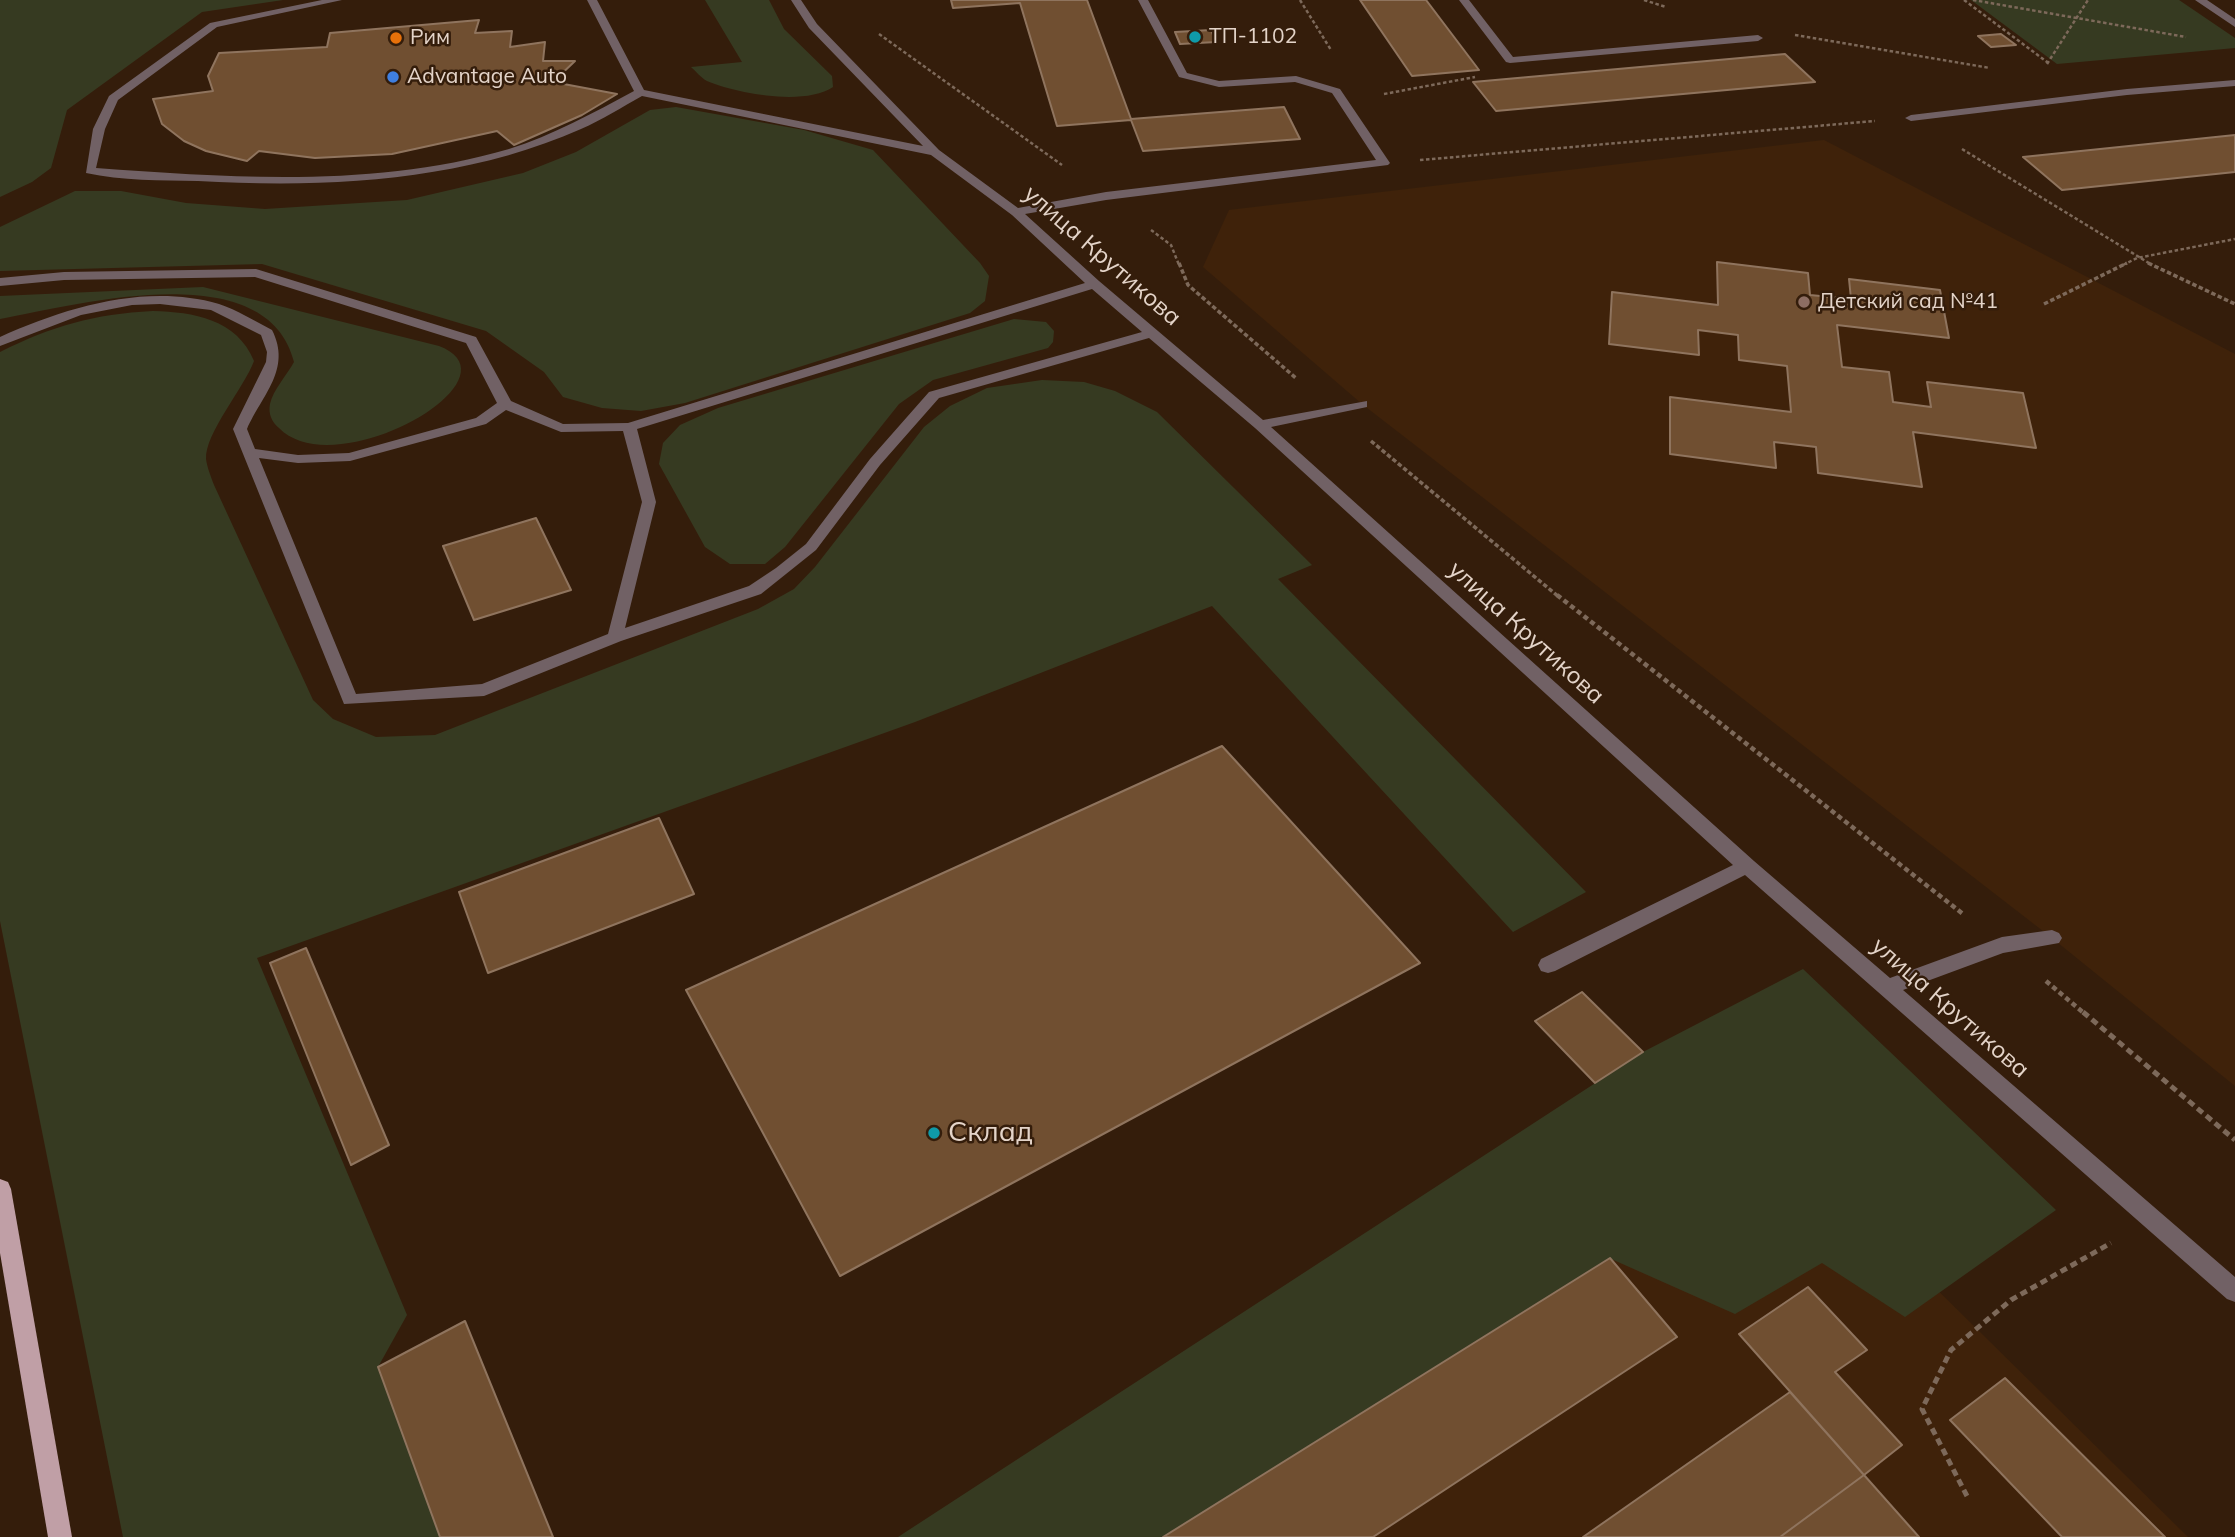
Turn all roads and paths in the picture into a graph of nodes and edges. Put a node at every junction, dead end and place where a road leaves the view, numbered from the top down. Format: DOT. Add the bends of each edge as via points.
graph roads {
  1 [pos="337,0"];
  2 [pos="592,0"];
  3 [pos="796,0"];
  4 [pos="1143,0"];
  5 [pos="1464,0"];
  6 [pos="1644,0"];
  7 [pos="1964,0"];
  8 [pos="1973,0"];
  9 [pos="2088,0"];
  10 [pos="2200,0"];
  11 [pos="1669,8"];
  12 [pos="2076,20"];
  13 [pos="2235,24"];
  14 [pos="874,31"];
  15 [pos="1758,38"];
  16 [pos="2195,39"];
  17 [pos="1510,60"];
  18 [pos="2048,63"];
  19 [pos="2000,70"];
  20 [pos="2235,82"];
  21 [pos="640,92"];
  22 [pos="1374,95"];
  23 [pos="2008,106"];
  24 [pos="1911,118"];
  25 [pos="935,152"];
  26 [pos="1384,163"];
  27 [pos="1107,196"];
  28 [pos="1016,212"];
  29 [pos="2235,239"];
  30 [pos="2137,258"];
  31 [pos="0,282"];
  32 [pos="1094,284"];
  33 [pos="2044,304"];
  34 [pos="2235,304"];
  35 [pos="1152,334"];
  36 [pos="0,342"];
  37 [pos="505,404"];
  38 [pos="1362,404"];
  39 [pos="1334,410"];
  40 [pos="1260,425"];
  41 [pos="629,427"];
  42 [pos="249,452"];
  43 [pos="615,637"];
  44 [pos="1747,866"];
  45 [pos="2052,938"];
  46 [pos="2002,944"];
  47 [pos="1548,965"];
  48 [pos="1889,988"];
  49 [pos="2235,1140"];
  50 [pos="0,1189"];
  51 [pos="2155,1218"];
  52 [pos="2235,1290"];
  53 [pos="1967,1496"];
  54 [pos="60,1537"];
  1 -- 21 [label="street" via="214,25 113,98 99,129 89,171 219,181 398,173 497,158 571,132"];
  2 -- 21 [label="street"];
  3 -- 25 [label="street, улица Крутикова" via="813,26"];
  4 -- 26 [label="street" via="1184,75 1219,84 1296,79 1336,91"];
  5 -- 17 [label="street"];
  6 -- 11 [label="path"];
  7 -- 18 [label="path"];
  8 -- 12 [label="path"];
  9 -- 12 [label="path"];
  10 -- 13 [label="street"];
  12 -- 16 [label="path"];
  12 -- 18 [label="path"];
  14 -- 27 [label="path"];
  15 -- 17 [label="street"];
  15 -- 19 [label="path" via="1786,33"];
  17 -- 22 [label="path" via="1493,74"];
  18 -- 23 [label="path"];
  20 -- 23 [label="street"];
  21 -- 25 [label="street"];
  23 -- 24 [label="street"];
  24 -- 26 [label="path"];
  24 -- 30 [label="path"];
  25 -- 28 [label="street, улица Крутикова"];
  26 -- 27 [label="street"];
  27 -- 28 [label="street"];
  27 -- 39 [label="path" via="1171,245 1188,285"];
  28 -- 32 [label="street, улица Крутикова"];
  29 -- 30 [label="path"];
  30 -- 33 [label="path"];
  30 -- 34 [label="path"];
  31 -- 37 [label="street" via="64,276 256,273 471,340"];
  32 -- 35 [label="street, улица Крутикова"];
  32 -- 41 [label="street"];
  35 -- 40 [label="street, улица Крутикова"];
  35 -- 43 [label="street" via="934,395 875,462 811,547 782,572 755,590"];
  36 -- 42 [label="street" via="89,309 155,300 212,307 241,318 267,334 274,354 269,377 247,409 240,429"];
  37 -- 41 [label="street" via="561,428"];
  37 -- 42 [label="street" via="481,421 350,457 298,459"];
  38 -- 39 [label="street"];
  39 -- 40 [label="street"];
  39 -- 46 [label="path" via="1528,573"];
  40 -- 44 [label="street, улица Крутикова"];
  41 -- 43 [label="street" via="649,502"];
  42 -- 43 [label="street" via="350,700 484,690"];
  44 -- 47 [label="street"];
  44 -- 48 [label="street, улица Крутикова"];
  45 -- 46 [label="street"];
  46 -- 48 [label="street"];
  46 -- 49 [label="path"];
  48 -- 51 [label="street, улица Крутикова"];
  50 -- 54 [label="main road"];
  51 -- 52 [label="street, улица Крутикова"];
  51 -- 53 [label="path" via="2011,1300 1951,1350 1922,1409"];
}
